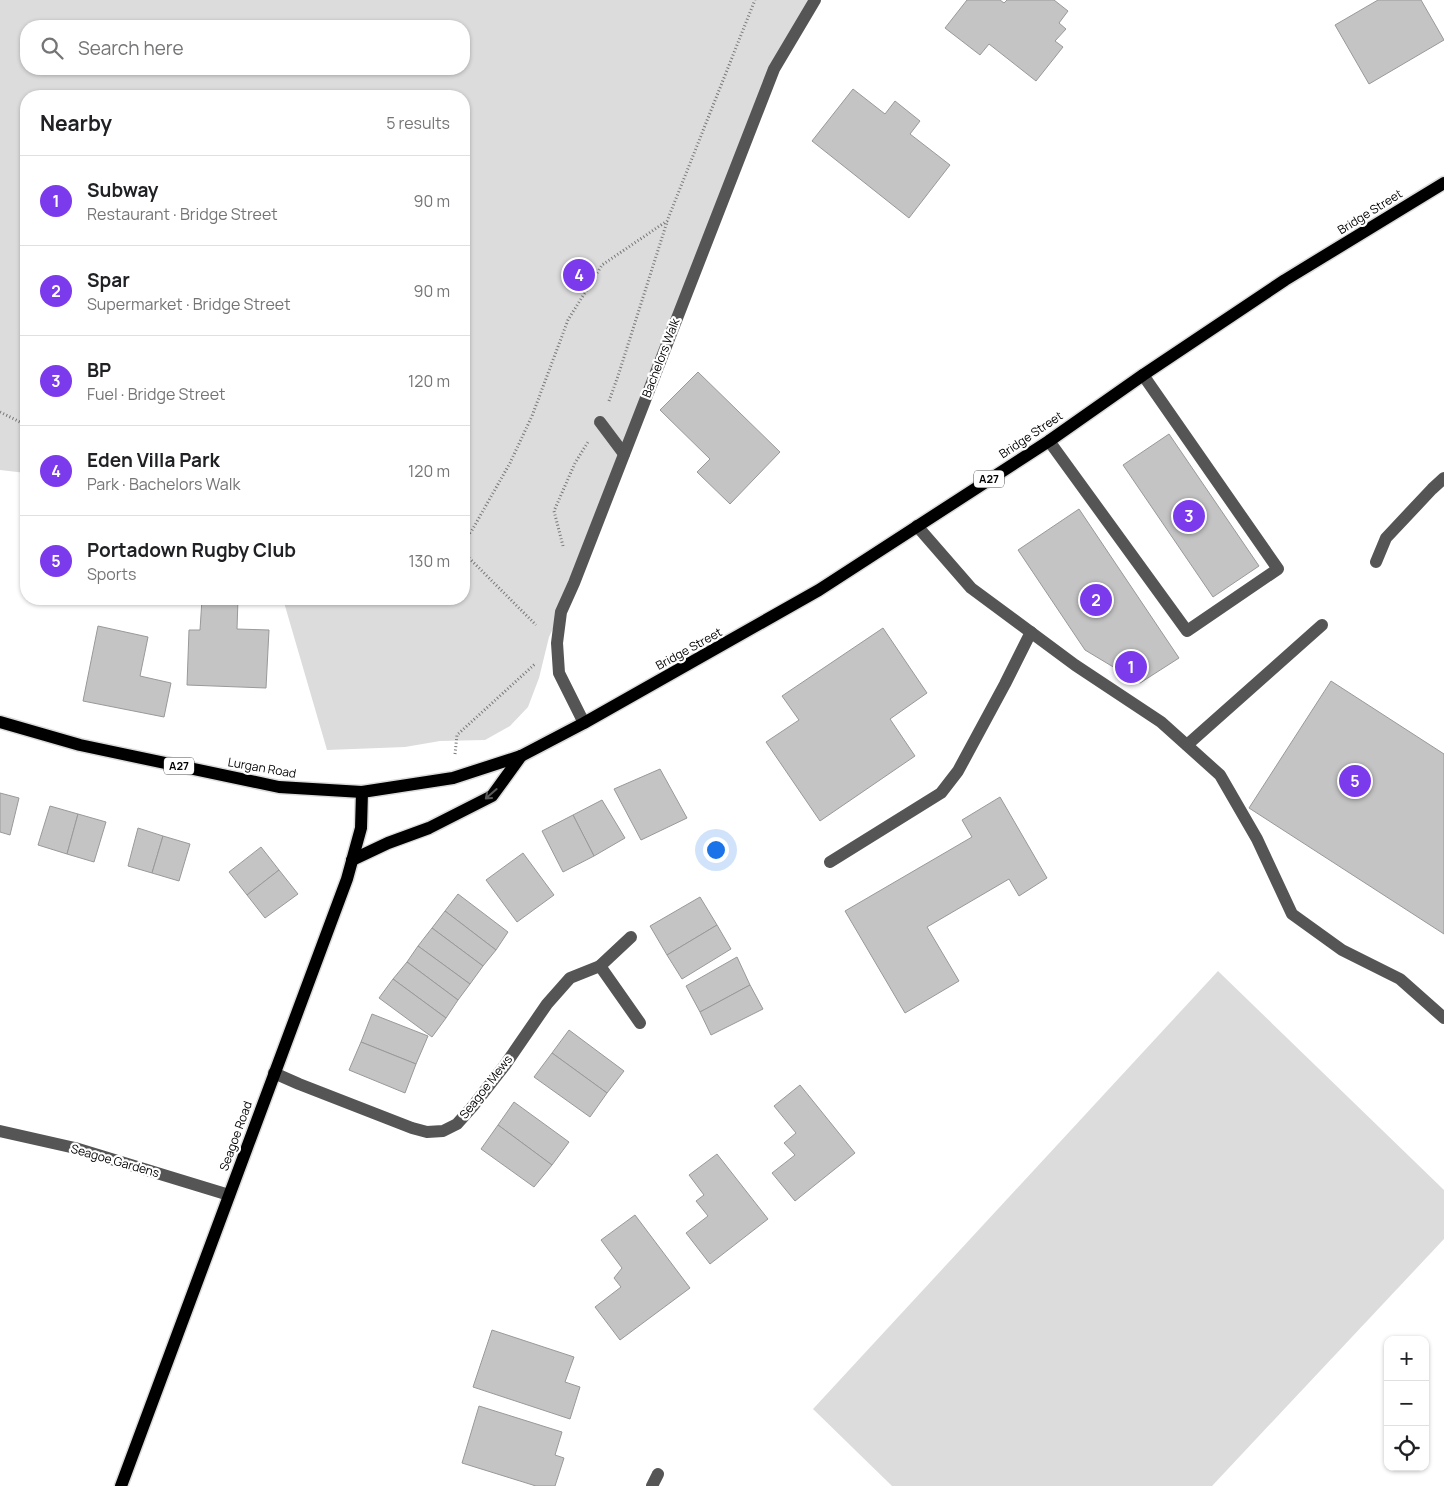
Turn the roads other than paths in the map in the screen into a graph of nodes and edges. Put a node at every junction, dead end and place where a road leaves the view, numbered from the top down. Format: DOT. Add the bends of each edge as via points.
graph roads {
  1 [pos="815,0"];
  2 [pos="1444,183"];
  3 [pos="1142,375"];
  4 [pos="600,422"];
  5 [pos="1048,441"];
  6 [pos="624,454"];
  7 [pos="1444,478"];
  8 [pos="917,526"];
  9 [pos="1376,562"];
  10 [pos="1322,625"];
  11 [pos="1031,632"];
  12 [pos="0,722"];
  13 [pos="584,723"];
  14 [pos="1187,745"];
  15 [pos="521,756"];
  16 [pos="362,792"];
  17 [pos="352,860"];
  18 [pos="830,862"];
  19 [pos="631,937"];
  20 [pos="600,966"];
  21 [pos="1444,1018"];
  22 [pos="640,1023"];
  23 [pos="274,1073"];
  24 [pos="0,1131"];
  25 [pos="229,1195"];
  26 [pos="658,1474"];
  27 [pos="121,1486"];
  28 [pos="652,1486"];
  1 -- 6 [label="street, Bachelors Walk" via="774,69"];
  2 -- 3 [label="main road, Bridge Street / A27" via="1285,280"];
  3 -- 5 [label="main road, Bridge Street / A27"];
  3 -- 5 [label="street" via="1278,569 1187,631"];
  4 -- 6 [label="street"];
  5 -- 8 [label="main road, Bridge Street / A27"];
  6 -- 13 [label="street, Bachelors Walk" via="561,612 558,673"];
  7 -- 9 [label="street" via="1386,538"];
  8 -- 11 [label="street" via="971,588"];
  8 -- 13 [label="main road, Bridge Street / A27" via="819,590"];
  10 -- 14 [label="street"];
  11 -- 14 [label="street" via="1074,665 1161,722"];
  11 -- 18 [label="street" via="958,771 941,794"];
  12 -- 16 [label="main road, Lurgan Road / A27" via="80,745 279,787"];
  13 -- 15 [label="main road, Bridge Street / A27"];
  14 -- 21 [label="street" via="1220,776 1257,840 1292,914 1342,950 1400,979"];
  15 -- 16 [label="main road, Lurgan Road / A27" via="453,778"];
  15 -- 17 [label="main road, one-way" via="492,796 429,828"];
  16 -- 17 [label="main road, Seagoe Road" via="362,828"];
  17 -- 23 [label="main road, Seagoe Road"];
  19 -- 20 [label="street, Seagoe Mews"];
  20 -- 22 [label="street"];
  20 -- 23 [label="street, Seagoe Mews" via="570,978 547,1004 473,1106 457,1124 443,1131 427,1132 412,1128"];
  23 -- 25 [label="main road, Seagoe Road"];
  24 -- 25 [label="street, Seagoe Gardens" via="75,1148"];
  25 -- 27 [label="main road, Seagoe Road"];
  26 -- 28 [label="street"];
}
